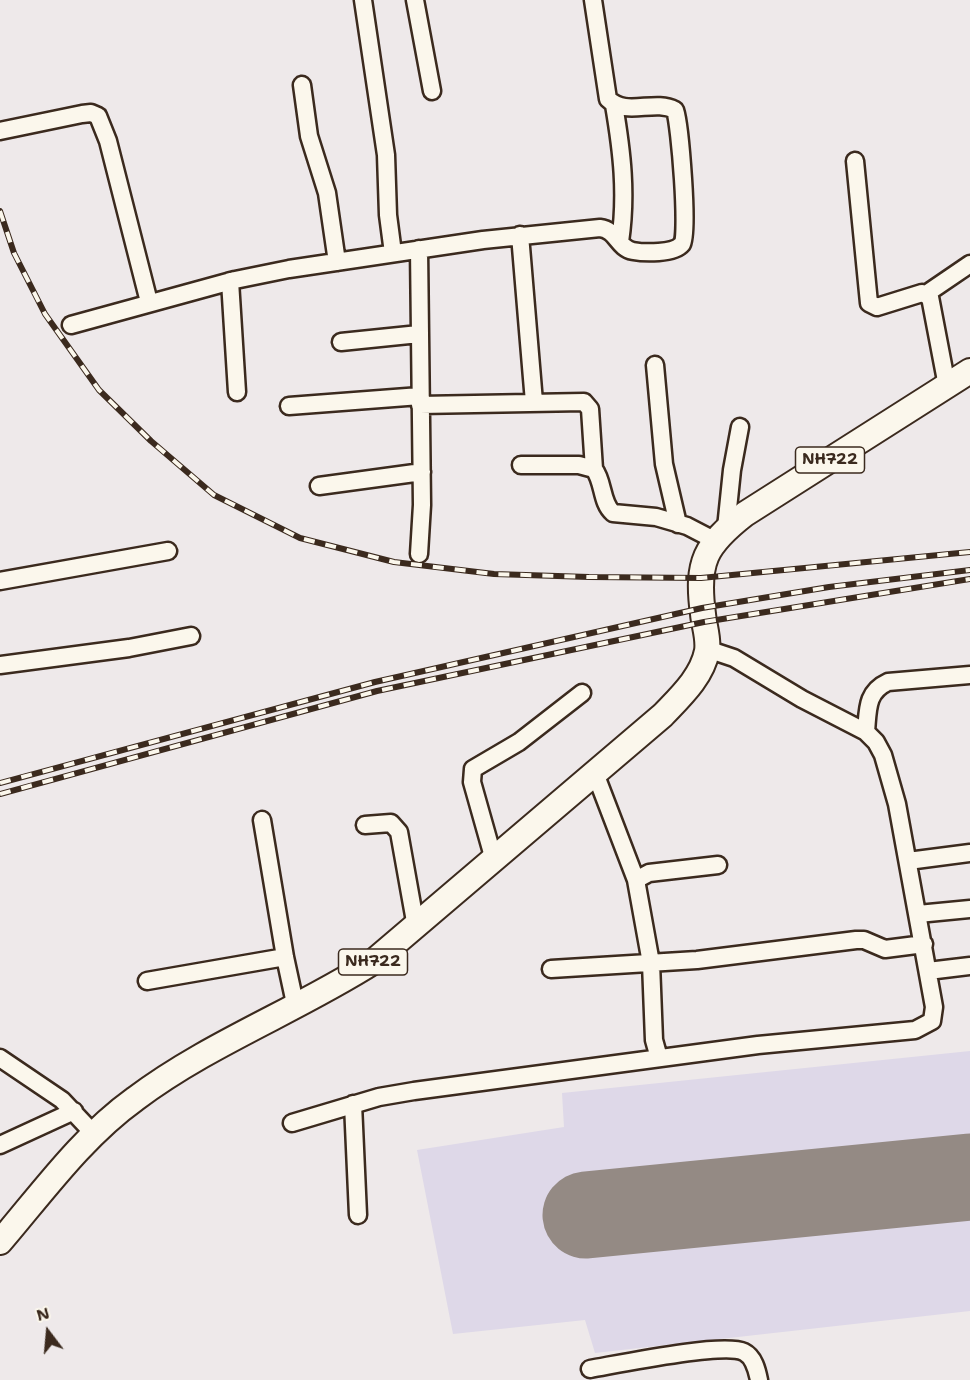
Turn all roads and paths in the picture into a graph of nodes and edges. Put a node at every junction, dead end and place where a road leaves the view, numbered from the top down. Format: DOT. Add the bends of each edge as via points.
graph roads {
  1 [pos="363,0"];
  2 [pos="415,0"];
  3 [pos="593,0"];
  4 [pos="302,85"];
  5 [pos="432,91"];
  6 [pos="614,105"];
  7 [pos="0,131"];
  8 [pos="855,161"];
  9 [pos="520,235"];
  10 [pos="620,242"];
  11 [pos="419,249"];
  12 [pos="393,253"];
  13 [pos="337,262"];
  14 [pos="970,264"];
  15 [pos="230,281"];
  16 [pos="927,294"];
  17 [pos="149,302"];
  18 [pos="71,325"];
  19 [pos="419,334"];
  20 [pos="341,342"];
  21 [pos="655,365"];
  22 [pos="970,371"];
  23 [pos="947,386"];
  24 [pos="237,392"];
  25 [pos="420,400"];
  26 [pos="534,402"];
  27 [pos="289,406"];
  28 [pos="740,427"];
  29 [pos="521,465"];
  30 [pos="594,469"];
  31 [pos="422,472"];
  32 [pos="319,486"];
  33 [pos="678,524"];
  34 [pos="720,534"];
  35 [pos="168,551"];
  36 [pos="419,554"];
  37 [pos="0,581"];
  38 [pos="191,636"];
  39 [pos="707,649"];
  40 [pos="0,665"];
  41 [pos="970,675"];
  42 [pos="582,693"];
  43 [pos="866,732"];
  44 [pos="595,773"];
  45 [pos="262,820"];
  46 [pos="365,825"];
  47 [pos="970,853"];
  48 [pos="494,860"];
  49 [pos="908,861"];
  50 [pos="718,865"];
  51 [pos="636,879"];
  52 [pos="970,909"];
  53 [pos="918,914"];
  54 [pos="416,927"];
  55 [pos="924,944"];
  56 [pos="285,957"];
  57 [pos="651,963"];
  58 [pos="970,966"];
  59 [pos="551,969"];
  60 [pos="928,971"];
  61 [pos="147,981"];
  62 [pos="296,1008"];
  63 [pos="0,1058"];
  64 [pos="659,1058"];
  65 [pos="352,1104"];
  66 [pos="74,1111"];
  67 [pos="292,1124"];
  68 [pos="94,1134"];
  69 [pos="0,1145"];
  70 [pos="358,1215"];
  71 [pos="0,1242"];
  72 [pos="590,1369"];
  73 [pos="759,1380"];
  1 -- 12 [label="street" via="386,155 387,215"];
  2 -- 5 [label="street"];
  3 -- 6 [label="street" via="606,90"];
  4 -- 13 [label="street" via="309,136 327,193"];
  6 -- 10 [label="street" via="624,174"];
  6 -- 10 [label="street" via="668,106 675,110 685,222 684,242 672,249 633,251"];
  7 -- 17 [label="street" via="82,114 98,116 114,161"];
  8 -- 16 [label="street" via="869,303 877,307 915,294"];
  9 -- 10 [label="street" via="600,228 615,234"];
  9 -- 11 [label="street"];
  9 -- 26 [label="street"];
  11 -- 12 [label="street"];
  11 -- 19 [label="street"];
  12 -- 13 [label="street"];
  13 -- 15 [label="street"];
  14 -- 16 [label="street"];
  15 -- 17 [label="street"];
  15 -- 24 [label="street"];
  16 -- 23 [label="street"];
  17 -- 18 [label="street"];
  19 -- 20 [label="street"];
  19 -- 25 [label="street"];
  21 -- 33 [label="street" via="664,464"];
  22 -- 23 [label="highway, NH722"];
  23 -- 34 [label="highway, NH722" via="745,514"];
  25 -- 26 [label="street"];
  25 -- 27 [label="street"];
  25 -- 31 [label="street"];
  26 -- 30 [label="street" via="588,404"];
  28 -- 34 [label="street"];
  29 -- 30 [label="street" via="579,465"];
  30 -- 33 [label="street" via="602,482 609,511"];
  31 -- 32 [label="street"];
  31 -- 36 [label="street"];
  33 -- 34 [label="street"];
  34 -- 39 [label="highway, NH722" via="707,551 701,578"];
  35 -- 37 [label="street"];
  38 -- 40 [label="street"];
  39 -- 43 [label="street" via="734,658"];
  39 -- 44 [label="highway, NH722" via="698,672 679,699"];
  41 -- 43 [label="street" via="888,682 877,687 870,694"];
  42 -- 48 [label="street" via="519,742 473,769 472,782"];
  43 -- 49 [label="street" via="884,755"];
  44 -- 48 [label="highway, NH722"];
  44 -- 51 [label="street"];
  45 -- 56 [label="street"];
  46 -- 54 [label="street" via="391,823 399,832"];
  47 -- 49 [label="street"];
  48 -- 54 [label="highway, NH722"];
  49 -- 53 [label="street"];
  50 -- 51 [label="street" via="649,873"];
  51 -- 57 [label="street"];
  52 -- 53 [label="street"];
  53 -- 55 [label="street"];
  54 -- 62 [label="highway, NH722" via="373,962"];
  55 -- 57 [label="street" via="885,949 856,940"];
  55 -- 60 [label="street"];
  56 -- 61 [label="street"];
  56 -- 62 [label="street"];
  57 -- 59 [label="street"];
  57 -- 64 [label="street" via="654,1040"];
  58 -- 60 [label="street"];
  60 -- 64 [label="street" via="935,1014 932,1021 915,1030"];
  62 -- 68 [label="highway, NH722" via="162,1079"];
  63 -- 66 [label="street"];
  64 -- 65 [label="street" via="446,1086"];
  65 -- 67 [label="street"];
  65 -- 70 [label="street"];
  66 -- 68 [label="street"];
  66 -- 69 [label="street"];
  68 -- 71 [label="highway, NH722"];
  72 -- 73 [label="street" via="736,1349 752,1359"];
}
